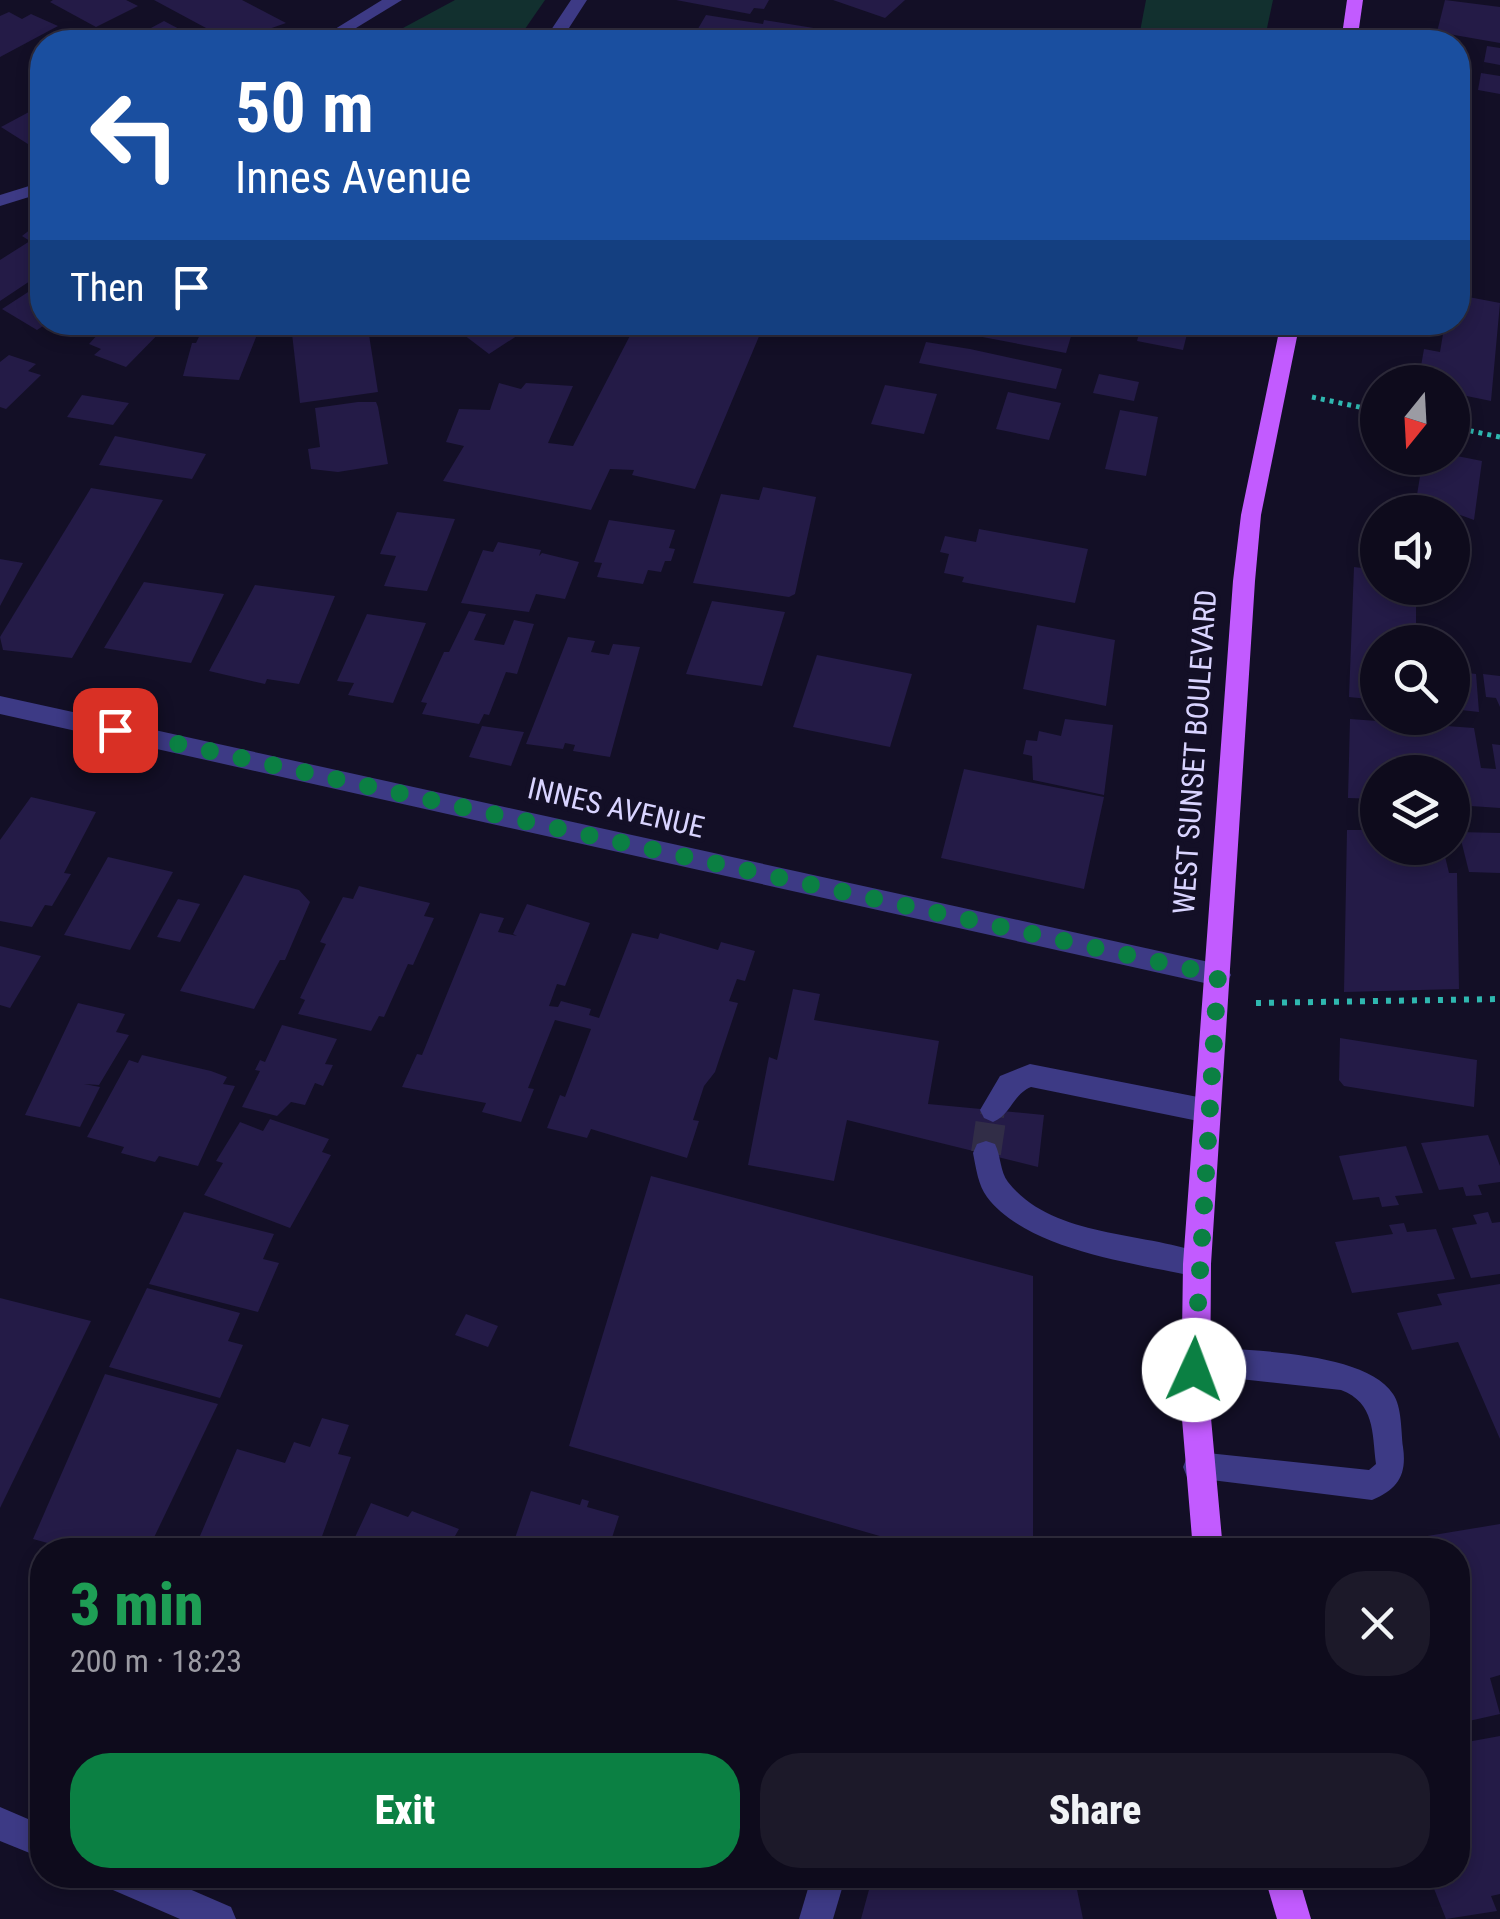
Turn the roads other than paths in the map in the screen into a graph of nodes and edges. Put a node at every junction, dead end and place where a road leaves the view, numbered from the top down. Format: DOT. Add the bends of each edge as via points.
graph roads {
  1 [pos="394,0"];
  2 [pos="579,0"];
  3 [pos="1355,0"];
  4 [pos="343,30"];
  5 [pos="558,30"];
  6 [pos="1351,30"];
  7 [pos="30,191"];
  8 [pos="0,201"];
  9 [pos="1287,335"];
  10 [pos="0,705"];
  11 [pos="1218,975"];
  12 [pos="993,1110"];
  13 [pos="1208,1111"];
  14 [pos="986,1153"];
  15 [pos="1197,1264"];
  16 [pos="1194,1360"];
  17 [pos="1198,1467"];
  18 [pos="1207,1538"];
  19 [pos="0,1824"];
  20 [pos="30,1837"];
  21 [pos="148,1888"];
  22 [pos="825,1888"];
  23 [pos="1286,1888"];
  24 [pos="219,1919"];
  25 [pos="816,1919"];
  26 [pos="1294,1919"];
  1 -- 4 [label="street"];
  2 -- 5 [label="street"];
  3 -- 6 [label="main road"];
  7 -- 8 [label="street"];
  9 -- 11 [label="main road, WEST SUNSET BOULEVARD" via="1244,581"];
  10 -- 11 [label="street, INNES AVENUE"];
  11 -- 13 [label="main road, WEST SUNSET BOULEVARD"];
  12 -- 13 [label="street" via="1009,1084 1030,1075"];
  13 -- 15 [label="main road, WEST SUNSET BOULEVARD"];
  14 -- 15 [label="street" via="995,1188 1026,1214"];
  15 -- 16 [label="main road, WEST SUNSET BOULEVARD"];
  16 -- 17 [label="main road, WEST SUNSET BOULEVARD"];
  16 -- 17 [label="street" via="1341,1376 1364,1385 1382,1402 1390,1466 1372,1485"];
  17 -- 18 [label="main road, WEST SUNSET BOULEVARD"];
  19 -- 20 [label="street"];
  21 -- 24 [label="street"];
  22 -- 25 [label="street"];
  23 -- 26 [label="main road"];
}
